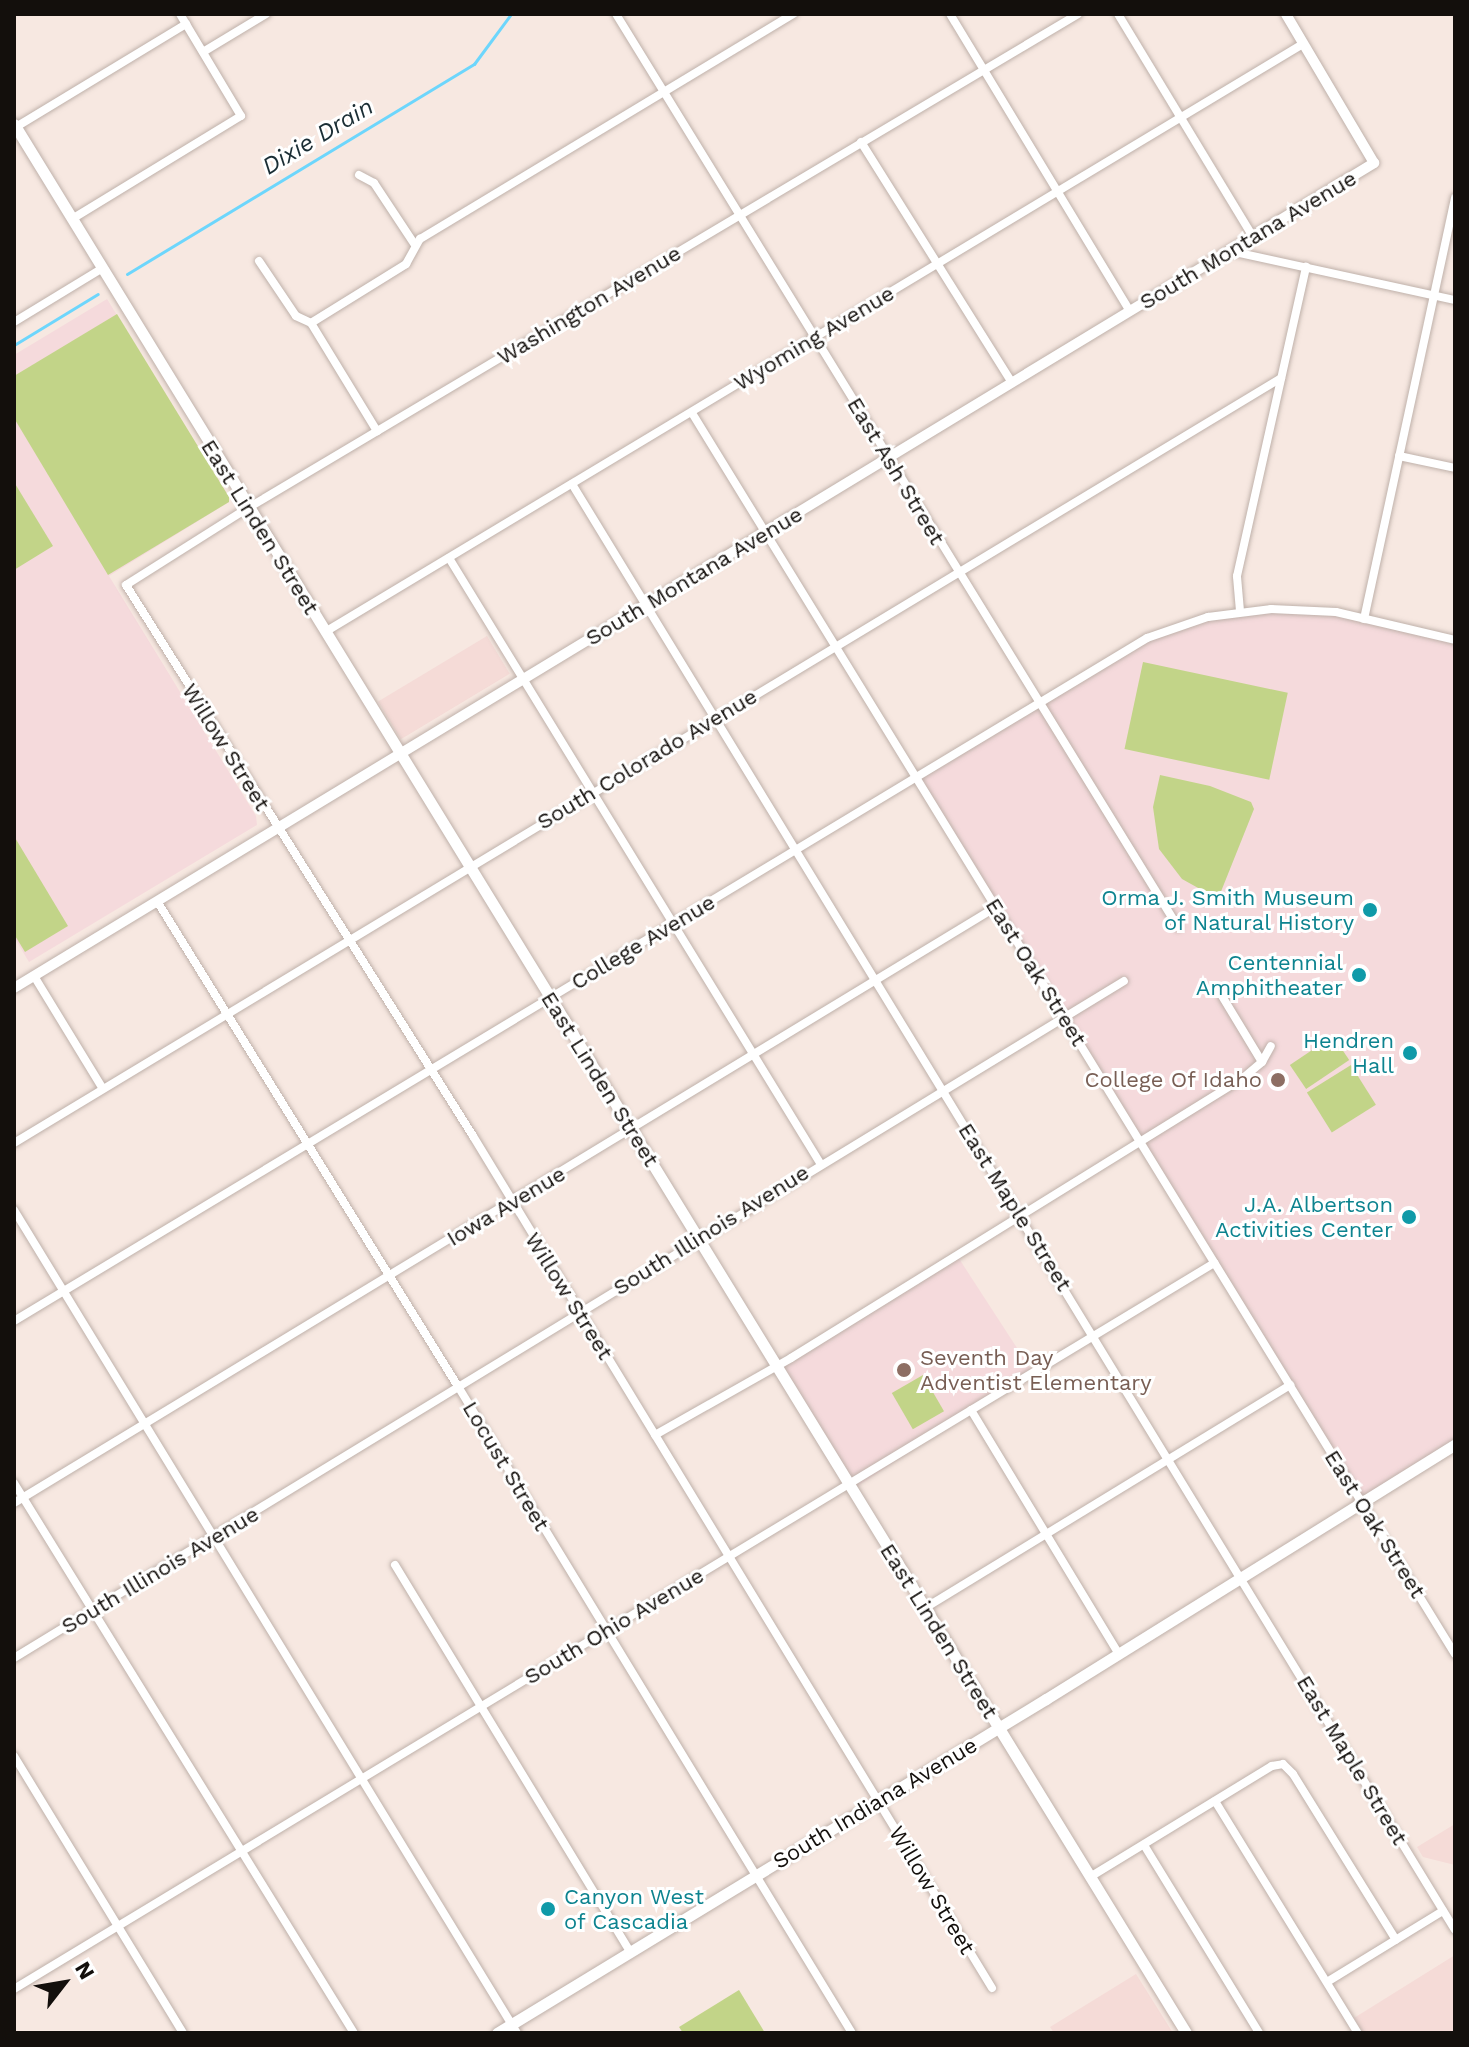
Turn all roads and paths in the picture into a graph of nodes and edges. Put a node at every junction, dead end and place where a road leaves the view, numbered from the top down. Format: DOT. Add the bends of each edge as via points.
graph roads {
  1 [pos="180,14"];
  2 [pos="266,14"];
  3 [pos="616,14"];
  4 [pos="793,14"];
  5 [pos="950,14"];
  6 [pos="1078,14"];
  7 [pos="1118,14"];
  8 [pos="1286,14"];
  9 [pos="186,24"];
  10 [pos="1303,44"];
  11 [pos="203,52"];
  12 [pos="984,70"];
  13 [pos="663,92"];
  14 [pos="1181,117"];
  15 [pos="15,126"];
  16 [pos="861,142"];
  17 [pos="359,175"];
  18 [pos="1057,191"];
  19 [pos="1455,198"];
  20 [pos="740,216"];
  21 [pos="72,219"];
  22 [pos="1253,237"];
  23 [pos="415,245"];
  24 [pos="1230,251"];
  25 [pos="259,261"];
  26 [pos="937,263"];
  27 [pos="1306,267"];
  28 [pos="101,269"];
  29 [pos="1434,295"];
  30 [pos="1455,300"];
  31 [pos="1130,311"];
  32 [pos="14,322"];
  33 [pos="308,323"];
  34 [pos="814,337"];
  35 [pos="1281,378"];
  36 [pos="1012,383"];
  37 [pos="692,413"];
  38 [pos="377,431"];
  39 [pos="1399,456"];
  40 [pos="888,458"];
  41 [pos="1455,468"];
  42 [pos="572,484"];
  43 [pos="248,508"];
  44 [pos="766,532"];
  45 [pos="449,558"];
  46 [pos="958,571"];
  47 [pos="646,605"];
  48 [pos="140,608"];
  49 [pos="1240,611"];
  50 [pos="1364,619"];
  51 [pos="325,632"];
  52 [pos="1455,640"];
  53 [pos="835,646"];
  54 [pos="522,680"];
  55 [pos="1040,705"];
  56 [pos="715,718"];
  57 [pos="400,754"];
  58 [pos="916,778"];
  59 [pos="590,793"];
  60 [pos="276,829"];
  61 [pos="796,849"];
  62 [pos="469,866"];
  63 [pos="157,901"];
  64 [pos="996,907"];
  65 [pos="672,924"];
  66 [pos="1178,927"];
  67 [pos="350,939"];
  68 [pos="34,976"];
  69 [pos="877,981"];
  70 [pos="1124,981"];
  71 [pos="14,988"];
  72 [pos="1222,996"];
  73 [pos="550,998"];
  74 [pos="227,1013"];
  75 [pos="1064,1018"];
  76 [pos="1271,1046"];
  77 [pos="755,1055"];
  78 [pos="1262,1062"];
  79 [pos="430,1070"];
  80 [pos="103,1089"];
  81 [pos="943,1090"];
  82 [pos="632,1130"];
  83 [pos="1140,1141"];
  84 [pos="14,1143"];
  85 [pos="308,1144"];
  86 [pos="820,1163"];
  87 [pos="511,1202"];
  88 [pos="14,1210"];
  89 [pos="1020,1215"];
  90 [pos="698,1239"];
  91 [pos="1214,1263"];
  92 [pos="390,1276"];
  93 [pos="63,1291"];
  94 [pos="579,1312"];
  95 [pos="14,1321"];
  96 [pos="1094,1335"];
  97 [pos="776,1366"];
  98 [pos="1290,1385"];
  99 [pos="459,1388"];
  100 [pos="971,1410"];
  101 [pos="144,1424"];
  102 [pos="655,1435"];
  103 [pos="1455,1444"];
  104 [pos="1168,1458"];
  105 [pos="14,1483"];
  106 [pos="848,1483"];
  107 [pos="18,1500"];
  108 [pos="1362,1502"];
  109 [pos="1044,1535"];
  110 [pos="214,1538"];
  111 [pos="729,1557"];
  112 [pos="395,1565"];
  113 [pos="1241,1578"];
  114 [pos="925,1608"];
  115 [pos="93,1611"];
  116 [pos="607,1632"];
  117 [pos="1119,1654"];
  118 [pos="1455,1654"];
  119 [pos="14,1658"];
  120 [pos="480,1707"];
  121 [pos="999,1727"];
  122 [pos="14,1756"];
  123 [pos="362,1778"];
  124 [pos="878,1801"];
  125 [pos="1215,1801"];
  126 [pos="1144,1845"];
  127 [pos="241,1851"];
  128 [pos="755,1875"];
  129 [pos="1090,1877"];
  130 [pos="1443,1911"];
  131 [pos="117,1927"];
  132 [pos="1455,1930"];
  133 [pos="1396,1940"];
  134 [pos="630,1951"];
  135 [pos="1327,1982"];
  136 [pos="992,1988"];
  137 [pos="14,1989"];
  138 [pos="514,2029"];
  139 [pos="183,2033"];
  140 [pos="354,2033"];
  141 [pos="497,2033"];
  142 [pos="852,2033"];
  143 [pos="1186,2033"];
  144 [pos="1259,2033"];
  145 [pos="1358,2033"];
  1 -- 9 [label="street"];
  2 -- 11 [label="street"];
  3 -- 13 [label="street, East Ash Street"];
  4 -- 13 [label="street"];
  5 -- 12 [label="street"];
  6 -- 12 [label="street, Washington Avenue"];
  7 -- 14 [label="street"];
  8 -- 10 [label="street"];
  9 -- 11 [label="street"];
  9 -- 15 [label="street"];
  10 -- 14 [label="street, Wyoming Avenue"];
  10 -- 22 [label="street, South Montana Avenue" via="1374,163"];
  11 -- 21 [label="street" via="241,116"];
  12 -- 16 [label="street, Washington Avenue"];
  12 -- 18 [label="street"];
  13 -- 20 [label="street, East Ash Street"];
  13 -- 23 [label="street"];
  14 -- 18 [label="street, Wyoming Avenue"];
  14 -- 22 [label="street"];
  15 -- 21 [label="main road, East Linden Street"];
  16 -- 20 [label="street, Washington Avenue"];
  16 -- 26 [label="street"];
  17 -- 23 [label="street" via="374,183"];
  18 -- 26 [label="street, Wyoming Avenue"];
  18 -- 31 [label="street"];
  19 -- 29 [label="street"];
  20 -- 34 [label="street, East Ash Street"];
  20 -- 38 [label="street, Washington Avenue"];
  21 -- 28 [label="main road, East Linden Street"];
  22 -- 24 [label="street, South Montana Avenue"];
  23 -- 33 [label="street" via="406,264"];
  24 -- 27 [label="street"];
  24 -- 31 [label="street, South Montana Avenue"];
  25 -- 33 [label="street" via="296,316"];
  26 -- 34 [label="street, Wyoming Avenue"];
  26 -- 36 [label="street"];
  27 -- 29 [label="street"];
  27 -- 35 [label="street"];
  28 -- 32 [label="street"];
  28 -- 43 [label="main road, East Linden Street"];
  29 -- 30 [label="street"];
  29 -- 39 [label="street"];
  31 -- 36 [label="street, South Montana Avenue"];
  33 -- 38 [label="street"];
  34 -- 37 [label="street, Wyoming Avenue"];
  34 -- 40 [label="street, East Ash Street"];
  35 -- 46 [label="street, South Colorado Avenue"];
  35 -- 49 [label="street" via="1237,576"];
  36 -- 40 [label="street, South Montana Avenue"];
  37 -- 42 [label="street, Wyoming Avenue"];
  37 -- 44 [label="street, East Oak Street"];
  38 -- 43 [label="street, Washington Avenue"];
  39 -- 41 [label="street"];
  39 -- 50 [label="street"];
  40 -- 44 [label="street, South Montana Avenue"];
  40 -- 46 [label="street, East Ash Street"];
  42 -- 45 [label="street, Wyoming Avenue"];
  42 -- 47 [label="street, East Maple Street"];
  43 -- 48 [label="street, Washington Avenue" via="126,585"];
  43 -- 51 [label="main road, East Linden Street"];
  44 -- 47 [label="street, South Montana Avenue"];
  44 -- 53 [label="street, East Oak Street"];
  45 -- 51 [label="street, Wyoming Avenue"];
  45 -- 54 [label="street"];
  46 -- 53 [label="street, South Colorado Avenue"];
  46 -- 55 [label="street, East Ash Street"];
  47 -- 54 [label="street, South Montana Avenue"];
  47 -- 56 [label="street, East Maple Street"];
  48 -- 60 [label="street, Willow Street"];
  49 -- 50 [label="street, College Avenue" via="1336,612"];
  49 -- 55 [label="street, College Avenue" via="1147,638"];
  50 -- 52 [label="street, College Avenue"];
  51 -- 57 [label="main road, East Linden Street"];
  53 -- 56 [label="street, South Colorado Avenue"];
  53 -- 58 [label="street, East Oak Street"];
  54 -- 57 [label="street, South Montana Avenue"];
  54 -- 59 [label="street"];
  55 -- 58 [label="street, College Avenue"];
  55 -- 66 [label="street, East Ash Street"];
  56 -- 59 [label="street, South Colorado Avenue"];
  56 -- 61 [label="street, East Maple Street"];
  57 -- 60 [label="street, South Montana Avenue"];
  57 -- 62 [label="main road, East Linden Street"];
  58 -- 61 [label="street, College Avenue"];
  58 -- 64 [label="street, East Oak Street"];
  59 -- 62 [label="street, South Colorado Avenue"];
  59 -- 65 [label="street"];
  60 -- 63 [label="street, South Montana Avenue"];
  60 -- 67 [label="street, Willow Street" via="287,837"];
  61 -- 65 [label="street, College Avenue"];
  61 -- 69 [label="street, East Maple Street"];
  62 -- 67 [label="street, South Colorado Avenue"];
  62 -- 73 [label="main road, East Linden Street"];
  63 -- 68 [label="street, South Montana Avenue"];
  63 -- 74 [label="street, Locust Street"];
  64 -- 69 [label="street, Iowa Avenue"];
  64 -- 75 [label="street, East Oak Street"];
  65 -- 73 [label="street, College Avenue"];
  65 -- 77 [label="street"];
  67 -- 74 [label="street, South Colorado Avenue"];
  67 -- 79 [label="street, Willow Street"];
  68 -- 71 [label="street, South Montana Avenue"];
  68 -- 80 [label="street"];
  69 -- 77 [label="street, Iowa Avenue"];
  69 -- 81 [label="street, East Maple Street"];
  70 -- 75 [label="street, South Illinois Avenue"];
  72 -- 78 [label="street"];
  73 -- 79 [label="street, College Avenue"];
  73 -- 82 [label="main road, East Linden Street"];
  74 -- 80 [label="street, South Colorado Avenue"];
  74 -- 85 [label="street, Locust Street"];
  75 -- 81 [label="street, South Illinois Avenue"];
  75 -- 83 [label="street, East Oak Street"];
  76 -- 78 [label="street"];
  77 -- 82 [label="street, Iowa Avenue"];
  77 -- 86 [label="street"];
  78 -- 83 [label="street"];
  79 -- 85 [label="street, College Avenue"];
  79 -- 87 [label="street, Willow Street"];
  80 -- 84 [label="street, South Colorado Avenue"];
  81 -- 86 [label="street, South Illinois Avenue"];
  81 -- 89 [label="street, East Maple Street"];
  82 -- 87 [label="street, Iowa Avenue"];
  82 -- 90 [label="main road, East Linden Street"];
  83 -- 89 [label="street"];
  83 -- 91 [label="street, East Oak Street"];
  85 -- 92 [label="street, Locust Street"];
  85 -- 93 [label="street, College Avenue"];
  86 -- 90 [label="street, South Illinois Avenue"];
  87 -- 92 [label="street, Iowa Avenue"];
  87 -- 94 [label="street, Willow Street"];
  88 -- 93 [label="street"];
  89 -- 96 [label="street, East Maple Street"];
  89 -- 97 [label="street"];
  90 -- 94 [label="street, South Illinois Avenue"];
  90 -- 97 [label="main road, East Linden Street"];
  91 -- 96 [label="street, South Ohio Avenue"];
  91 -- 98 [label="street, East Oak Street"];
  92 -- 99 [label="street, Locust Street"];
  92 -- 101 [label="street, Iowa Avenue"];
  93 -- 95 [label="street, College Avenue"];
  93 -- 101 [label="street"];
  94 -- 99 [label="street, South Illinois Avenue"];
  94 -- 102 [label="street, Willow Street"];
  96 -- 100 [label="street, South Ohio Avenue"];
  96 -- 104 [label="street, East Maple Street"];
  97 -- 102 [label="street"];
  97 -- 106 [label="main road, East Linden Street"];
  98 -- 104 [label="street"];
  98 -- 108 [label="street, East Oak Street"];
  99 -- 110 [label="street, South Illinois Avenue"];
  99 -- 116 [label="street, Locust Street"];
  100 -- 106 [label="street, South Ohio Avenue"];
  100 -- 109 [label="street"];
  101 -- 107 [label="street, Iowa Avenue"];
  101 -- 110 [label="street"];
  102 -- 111 [label="street, Willow Street"];
  103 -- 108 [label="main road, South Indiana Avenue"];
  104 -- 109 [label="street"];
  104 -- 113 [label="street, East Maple Street"];
  105 -- 107 [label="street"];
  106 -- 111 [label="street, South Ohio Avenue"];
  106 -- 114 [label="main road, East Linden Street"];
  107 -- 115 [label="street"];
  108 -- 113 [label="main road, South Indiana Avenue"];
  108 -- 118 [label="street, East Oak Street"];
  109 -- 114 [label="street"];
  109 -- 117 [label="street"];
  110 -- 115 [label="street, South Illinois Avenue"];
  110 -- 123 [label="street"];
  111 -- 116 [label="street, South Ohio Avenue"];
  111 -- 124 [label="street, Willow Street"];
  112 -- 120 [label="street"];
  113 -- 117 [label="main road, South Indiana Avenue"];
  113 -- 130 [label="street, East Maple Street"];
  114 -- 121 [label="main road, East Linden Street"];
  115 -- 119 [label="street, South Illinois Avenue"];
  115 -- 127 [label="street"];
  116 -- 120 [label="street, South Ohio Avenue"];
  116 -- 128 [label="street, Locust Street"];
  117 -- 121 [label="main road, South Indiana Avenue"];
  120 -- 123 [label="street, South Ohio Avenue"];
  120 -- 134 [label="street"];
  121 -- 124 [label="main road, South Indiana Avenue"];
  121 -- 129 [label="main road, East Linden Street"];
  122 -- 131 [label="street"];
  123 -- 127 [label="street, South Ohio Avenue"];
  123 -- 138 [label="street"];
  124 -- 128 [label="main road, South Indiana Avenue"];
  124 -- 136 [label="street, Willow Street"];
  125 -- 126 [label="street"];
  125 -- 133 [label="street" via="1272,1766 1286,1766"];
  125 -- 135 [label="street"];
  126 -- 129 [label="street"];
  126 -- 144 [label="street"];
  127 -- 131 [label="street, South Ohio Avenue"];
  127 -- 140 [label="street"];
  128 -- 134 [label="main road, South Indiana Avenue"];
  128 -- 142 [label="street, Locust Street"];
  129 -- 143 [label="main road, East Linden Street"];
  130 -- 132 [label="street, East Maple Street"];
  130 -- 133 [label="street"];
  131 -- 137 [label="street, South Ohio Avenue"];
  131 -- 139 [label="street"];
  133 -- 135 [label="street"];
  134 -- 138 [label="main road, South Indiana Avenue"];
  135 -- 145 [label="street"];
  138 -- 141 [label="main road, South Indiana Avenue"];
}
